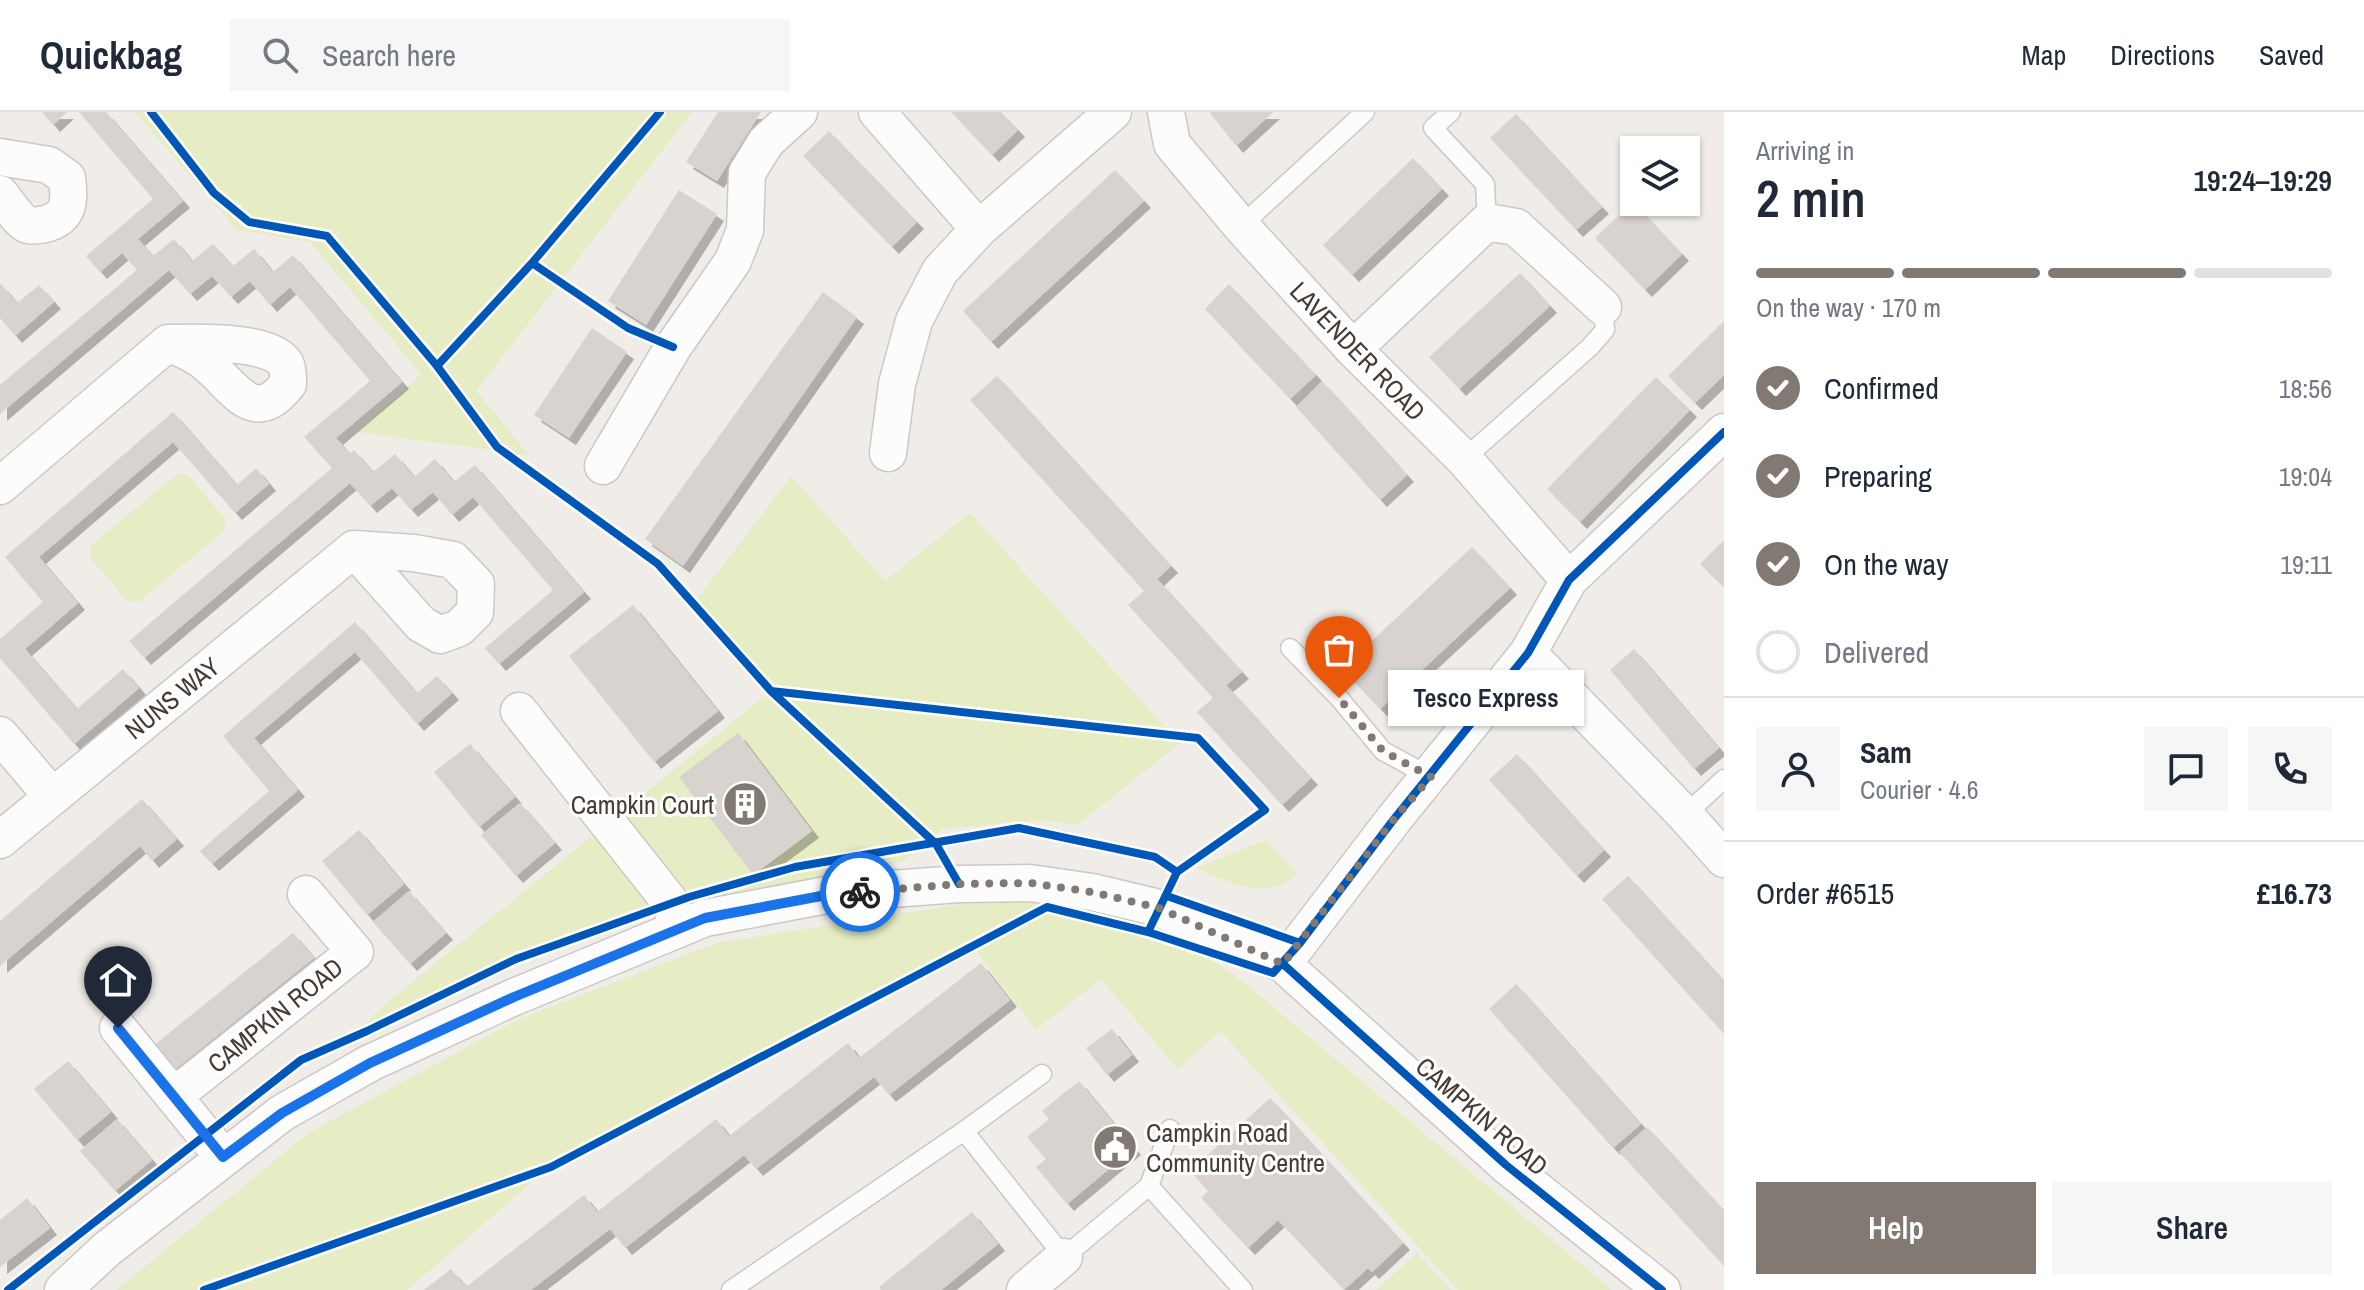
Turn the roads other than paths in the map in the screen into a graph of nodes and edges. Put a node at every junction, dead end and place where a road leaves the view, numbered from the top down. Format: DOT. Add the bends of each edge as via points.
graph roads {
  1 [pos="799,112"];
  2 [pos="877,112"];
  3 [pos="1113,112"];
  4 [pos="1166,112"];
  5 [pos="1365,112"];
  6 [pos="1451,112"];
  7 [pos="0,157"];
  8 [pos="0,194"];
  9 [pos="1487,222"];
  10 [pos="1241,226"];
  11 [pos="979,229"];
  12 [pos="1603,307"];
  13 [pos="168,343"];
  14 [pos="1353,349"];
  15 [pos="1724,432"];
  16 [pos="888,453"];
  17 [pos="1464,459"];
  18 [pos="603,466"];
  19 [pos="0,486"];
  20 [pos="354,549"];
  21 [pos="1569,580"];
  22 [pos="1290,648"];
  23 [pos="1528,653"];
  24 [pos="519,711"];
  25 [pos="0,735"];
  26 [pos="1431,777"];
  27 [pos="1724,779"];
  28 [pos="52,796"];
  29 [pos="1685,815"];
  30 [pos="0,840"];
  31 [pos="1724,859"];
  32 [pos="306,894"];
  33 [pos="677,930"];
  34 [pos="1283,964"];
  35 [pos="118,1028"];
  36 [pos="1042,1074"];
  37 [pos="174,1096"];
  38 [pos="1170,1129"];
  39 [pos="964,1131"];
  40 [pos="223,1157"];
  41 [pos="1149,1186"];
  42 [pos="1064,1257"];
  43 [pos="63,1290"];
  44 [pos="731,1290"];
  45 [pos="1025,1290"];
  46 [pos="1243,1290"];
  47 [pos="1662,1290"];
  1 -- 18 [label="street" via="766,142 747,173 745,230 733,261 673,347"];
  2 -- 11 [label="street"];
  3 -- 11 [label="street"];
  4 -- 10 [label="street, LAVENDER ROAD" via="1172,144"];
  5 -- 10 [label="lane"];
  6 -- 9 [label="lane" via="1433,128 1485,184"];
  7 -- 8 [label="street" via="49,165 67,178 70,200 54,222 37,226 26,224"];
  9 -- 12 [label="street" via="1516,227"];
  9 -- 14 [label="street"];
  10 -- 14 [label="street, LAVENDER ROAD"];
  11 -- 16 [label="street" via="940,271 914,321 897,384"];
  12 -- 17 [label="lane" via="1605,330 1590,347"];
  13 -- 19 [label="street"];
  14 -- 17 [label="street, LAVENDER ROAD"];
  15 -- 21 [label="street"];
  17 -- 21 [label="street, LAVENDER ROAD"];
  20 -- 28 [label="street, NUNS WAY"];
  21 -- 23 [label="street"];
  22 -- 26 [label="lane" via="1383,751"];
  23 -- 26 [label="street"];
  23 -- 29 [label="street"];
  24 -- 33 [label="street" via="671,903"];
  25 -- 28 [label="street"];
  26 -- 34 [label="street"];
  27 -- 29 [label="lane"];
  28 -- 30 [label="street, NUNS WAY"];
  29 -- 31 [label="street"];
  32 -- 37 [label="street, CAMPKIN ROAD" via="355,952"];
  33 -- 34 [label="street, CAMPKIN ROAD" via="705,918 837,893 1030,883 1159,908"];
  33 -- 40 [label="street, CAMPKIN ROAD" via="370,1063 282,1113"];
  34 -- 47 [label="street, CAMPKIN ROAD" via="1518,1175"];
  35 -- 37 [label="street"];
  36 -- 39 [label="lane"];
  37 -- 40 [label="street"];
  38 -- 41 [label="lane"];
  39 -- 42 [label="lane"];
  39 -- 44 [label="lane"];
  40 -- 43 [label="street, CAMPKIN ROAD"];
  41 -- 42 [label="lane"];
  41 -- 46 [label="lane"];
  42 -- 45 [label="street"];
}
